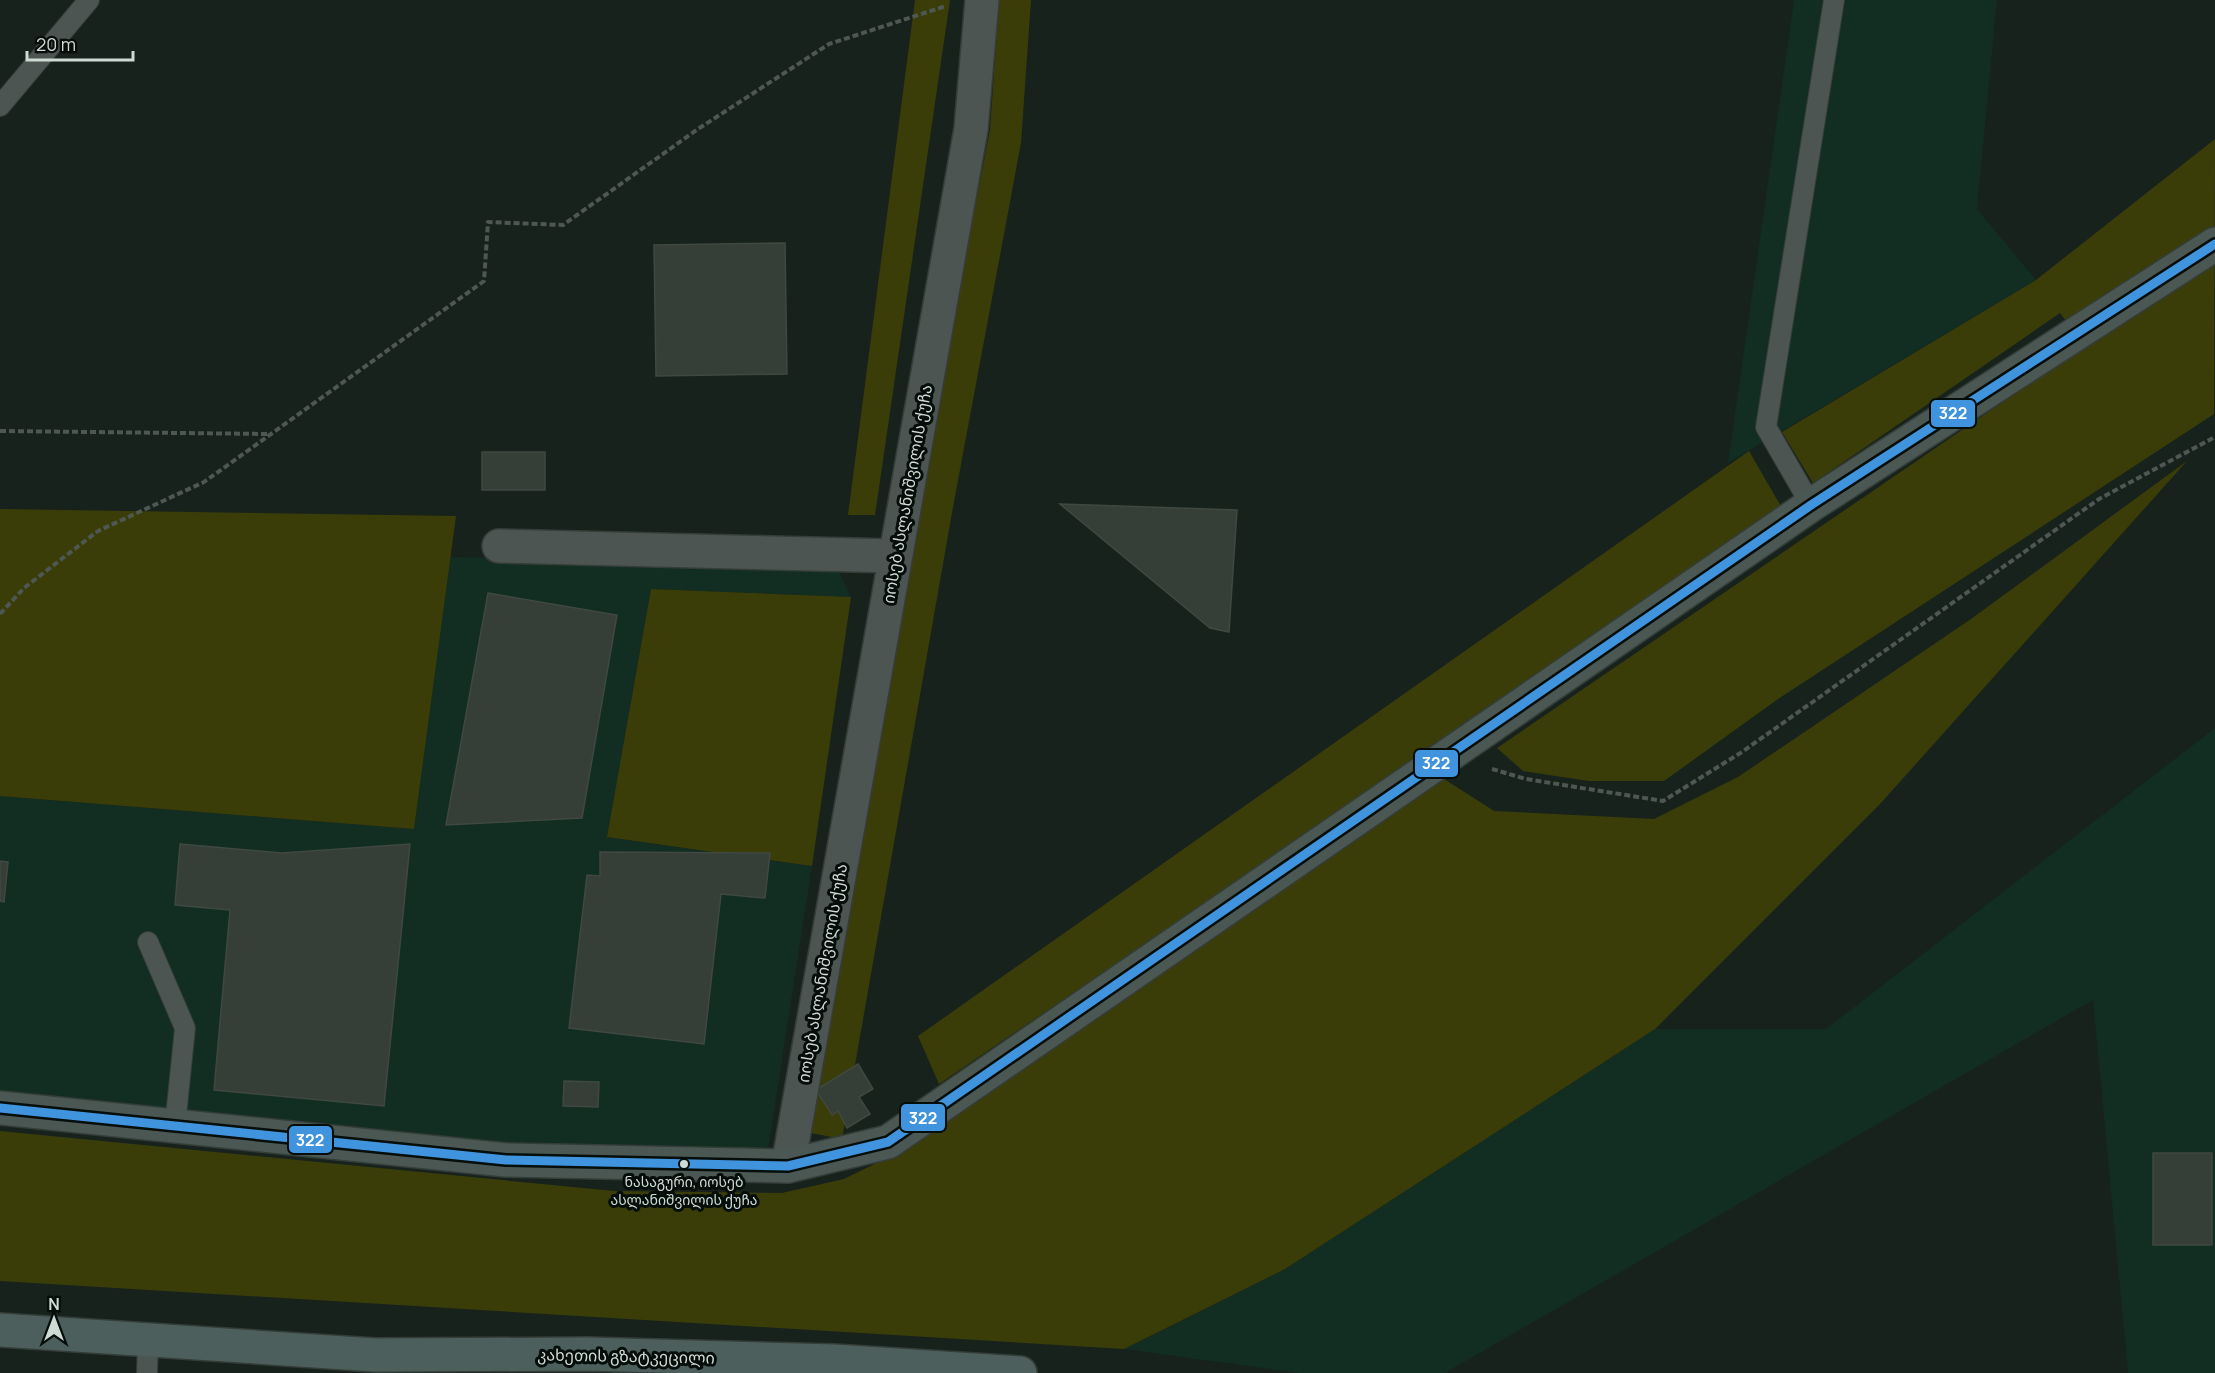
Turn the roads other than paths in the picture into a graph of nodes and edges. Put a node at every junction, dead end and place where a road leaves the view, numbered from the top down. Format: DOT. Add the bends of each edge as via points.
graph roads {
  1 [pos="89,0"];
  2 [pos="1834,0"];
  3 [pos="968,2"];
  4 [pos="0,106"];
  5 [pos="2215,244"];
  6 [pos="1811,505"];
  7 [pos="500,546"];
  8 [pos="895,556"];
  9 [pos="148,942"];
  10 [pos="0,1108"];
  11 [pos="175,1126"];
  12 [pos="788,1166"];
  13 [pos="0,1330"];
  14 [pos="148,1340"];
  15 [pos="375,1355"];
  16 [pos="147,1373"];
  17 [pos="459,1373"];
  18 [pos="1020,1373"];
  1 -- 4 [label="lane"];
  2 -- 6 [label="lane" via="1766,427"];
  3 -- 8 [label="street, იოსებ ასლანიშვილის ქუჩა" via="971,129"];
  5 -- 6 [label="street"];
  6 -- 12 [label="street" via="888,1142"];
  7 -- 8 [label="street"];
  8 -- 12 [label="street, იოსებ ასლანიშვილის ქუჩა"];
  9 -- 11 [label="lane" via="185,1028"];
  10 -- 11 [label="street"];
  11 -- 12 [label="street" via="506,1160"];
  13 -- 14 [label="highway, კახეთის გზატკეცილი"];
  14 -- 15 [label="highway, კახეთის გზატკეცილი"];
  14 -- 16 [label="lane"];
  15 -- 17 [label="highway, კახეთის გზატკეცილი"];
  15 -- 18 [label="highway, კახეთის გზატკეცილი" via="588,1354 834,1361"];
}
